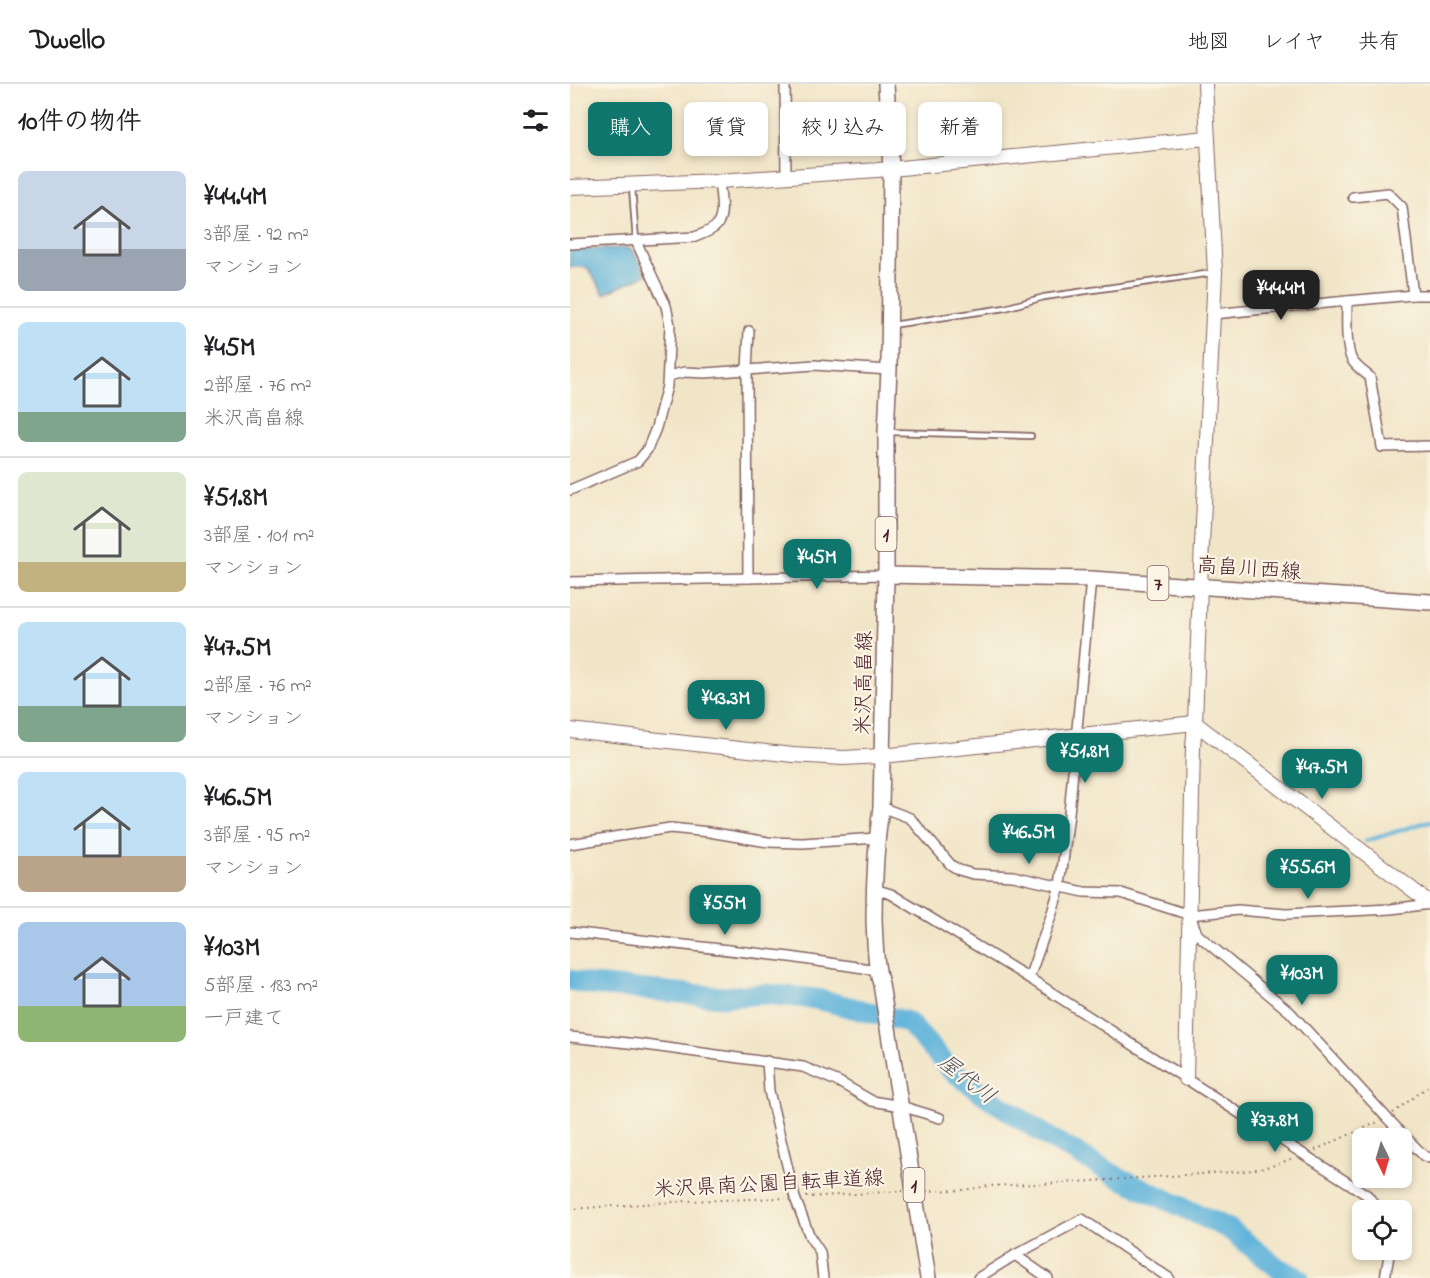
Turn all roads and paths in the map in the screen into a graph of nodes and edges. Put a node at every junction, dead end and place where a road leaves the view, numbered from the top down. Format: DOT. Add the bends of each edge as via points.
graph roads {
  1 [pos="785,84"];
  2 [pos="886,84"];
  3 [pos="1205,84"];
  4 [pos="1207,138"];
  5 [pos="891,169"];
  6 [pos="786,176"];
  7 [pos="719,181"];
  8 [pos="632,185"];
  9 [pos="570,187"];
  10 [pos="1353,197"];
  11 [pos="636,241"];
  12 [pos="570,244"];
  13 [pos="1215,273"];
  14 [pos="1413,295"];
  15 [pos="1430,295"];
  16 [pos="1347,301"];
  17 [pos="1213,314"];
  18 [pos="888,326"];
  19 [pos="750,331"];
  20 [pos="747,369"];
  21 [pos="889,370"];
  22 [pos="668,376"];
  23 [pos="886,432"];
  24 [pos="1031,436"];
  25 [pos="1430,447"];
  26 [pos="570,490"];
  27 [pos="886,575"];
  28 [pos="748,578"];
  29 [pos="1091,579"];
  30 [pos="570,582"];
  31 [pos="1200,586"];
  32 [pos="1430,602"];
  33 [pos="1196,723"];
  34 [pos="570,730"];
  35 [pos="1075,735"];
  36 [pos="882,756"];
  37 [pos="881,807"];
  38 [pos="877,838"];
  39 [pos="570,844"];
  40 [pos="1060,886"];
  41 [pos="874,889"];
  42 [pos="1430,903"];
  43 [pos="1190,915"];
  44 [pos="570,932"];
  45 [pos="879,977"];
  46 [pos="1029,978"];
  47 [pos="570,1038"];
  48 [pos="767,1061"];
  49 [pos="1186,1079"];
  50 [pos="1430,1085"];
  51 [pos="900,1100"];
  52 [pos="940,1118"];
  53 [pos="1387,1118"];
  54 [pos="1430,1158"];
  55 [pos="1221,1172"];
  56 [pos="915,1191"];
  57 [pos="795,1198"];
  58 [pos="1371,1200"];
  59 [pos="570,1209"];
  60 [pos="1015,1255"];
  61 [pos="1388,1260"];
  62 [pos="823,1278"];
  63 [pos="928,1278"];
  64 [pos="978,1278"];
  65 [pos="1048,1278"];
  66 [pos="1169,1278"];
  67 [pos="1385,1278"];
  1 -- 6 [label="street"];
  2 -- 5 [label="main road, 米沢高畠線 / 1"];
  3 -- 4 [label="street"];
  4 -- 5 [label="street"];
  4 -- 13 [label="street"];
  5 -- 6 [label="street"];
  5 -- 18 [label="main road, 米沢高畠線 / 1"];
  6 -- 7 [label="street"];
  7 -- 8 [label="street"];
  7 -- 11 [label="street" via="721,212 717,224 708,232 695,237"];
  8 -- 9 [label="street"];
  8 -- 11 [label="lane"];
  10 -- 14 [label="street" via="1388,193 1402,207"];
  11 -- 12 [label="street"];
  11 -- 22 [label="street" via="666,306"];
  13 -- 17 [label="street"];
  13 -- 18 [label="lane" via="1044,297 1005,308"];
  14 -- 15 [label="street"];
  14 -- 16 [label="street"];
  16 -- 17 [label="street"];
  16 -- 25 [label="street" via="1351,359 1370,377 1382,447"];
  17 -- 31 [label="street"];
  18 -- 21 [label="main road, 米沢高畠線 / 1"];
  19 -- 20 [label="street"];
  20 -- 21 [label="street" via="814,365"];
  20 -- 22 [label="street"];
  20 -- 28 [label="street"];
  21 -- 23 [label="main road, 米沢高畠線 / 1"];
  22 -- 26 [label="street" via="656,428 638,461"];
  23 -- 24 [label="lane"];
  23 -- 27 [label="main road, 米沢高畠線 / 1"];
  27 -- 28 [label="street"];
  27 -- 29 [label="main road, 高畠川西線 / 7"];
  27 -- 36 [label="main road, 米沢高畠線 / 1"];
  28 -- 30 [label="street"];
  29 -- 31 [label="main road, 高畠川西線 / 7"];
  29 -- 35 [label="street"];
  31 -- 32 [label="main road, 高畠川西線 / 7"];
  31 -- 33 [label="street"];
  33 -- 35 [label="street"];
  33 -- 42 [label="street"];
  33 -- 43 [label="street"];
  34 -- 36 [label="street" via="793,755"];
  35 -- 36 [label="street"];
  35 -- 40 [label="street"];
  36 -- 37 [label="main road, 米沢高畠線 / 1"];
  37 -- 38 [label="main road, 米沢高畠線 / 1"];
  37 -- 40 [label="street" via="910,818 959,870"];
  38 -- 39 [label="street" via="768,842 670,828"];
  38 -- 41 [label="main road, 米沢高畠線 / 1"];
  40 -- 43 [label="street" via="1084,892 1121,893"];
  40 -- 46 [label="street"];
  41 -- 45 [label="main road, 米沢高畠線 / 1"];
  41 -- 46 [label="street" via="891,894"];
  42 -- 43 [label="street" via="1391,909 1286,914 1238,910"];
  43 -- 49 [label="street"];
  43 -- 53 [label="street" via="1197,934 1290,1012"];
  44 -- 45 [label="street" via="790,957"];
  45 -- 51 [label="main road, 米沢高畠線 / 1"];
  46 -- 49 [label="street"];
  47 -- 48 [label="street"];
  48 -- 51 [label="street" via="802,1066 872,1101"];
  48 -- 57 [label="street" via="770,1091"];
  49 -- 58 [label="street"];
  50 -- 53 [label="path"];
  51 -- 52 [label="street"];
  51 -- 56 [label="main road, 米沢高畠線 / 1"];
  53 -- 54 [label="street"];
  55 -- 56 [label="path, 米沢県南公園自転車道線"];
  56 -- 57 [label="path, 米沢県南公園自転車道線"];
  56 -- 63 [label="main road, 米沢高畠線 / 1"];
  57 -- 59 [label="path, 米沢県南公園自転車道線" via="687,1200"];
  57 -- 62 [label="street" via="820,1252"];
  60 -- 64 [label="street"];
  60 -- 65 [label="street"];
  60 -- 66 [label="street" via="1082,1220"];
  61 -- 67 [label="street"];
}
